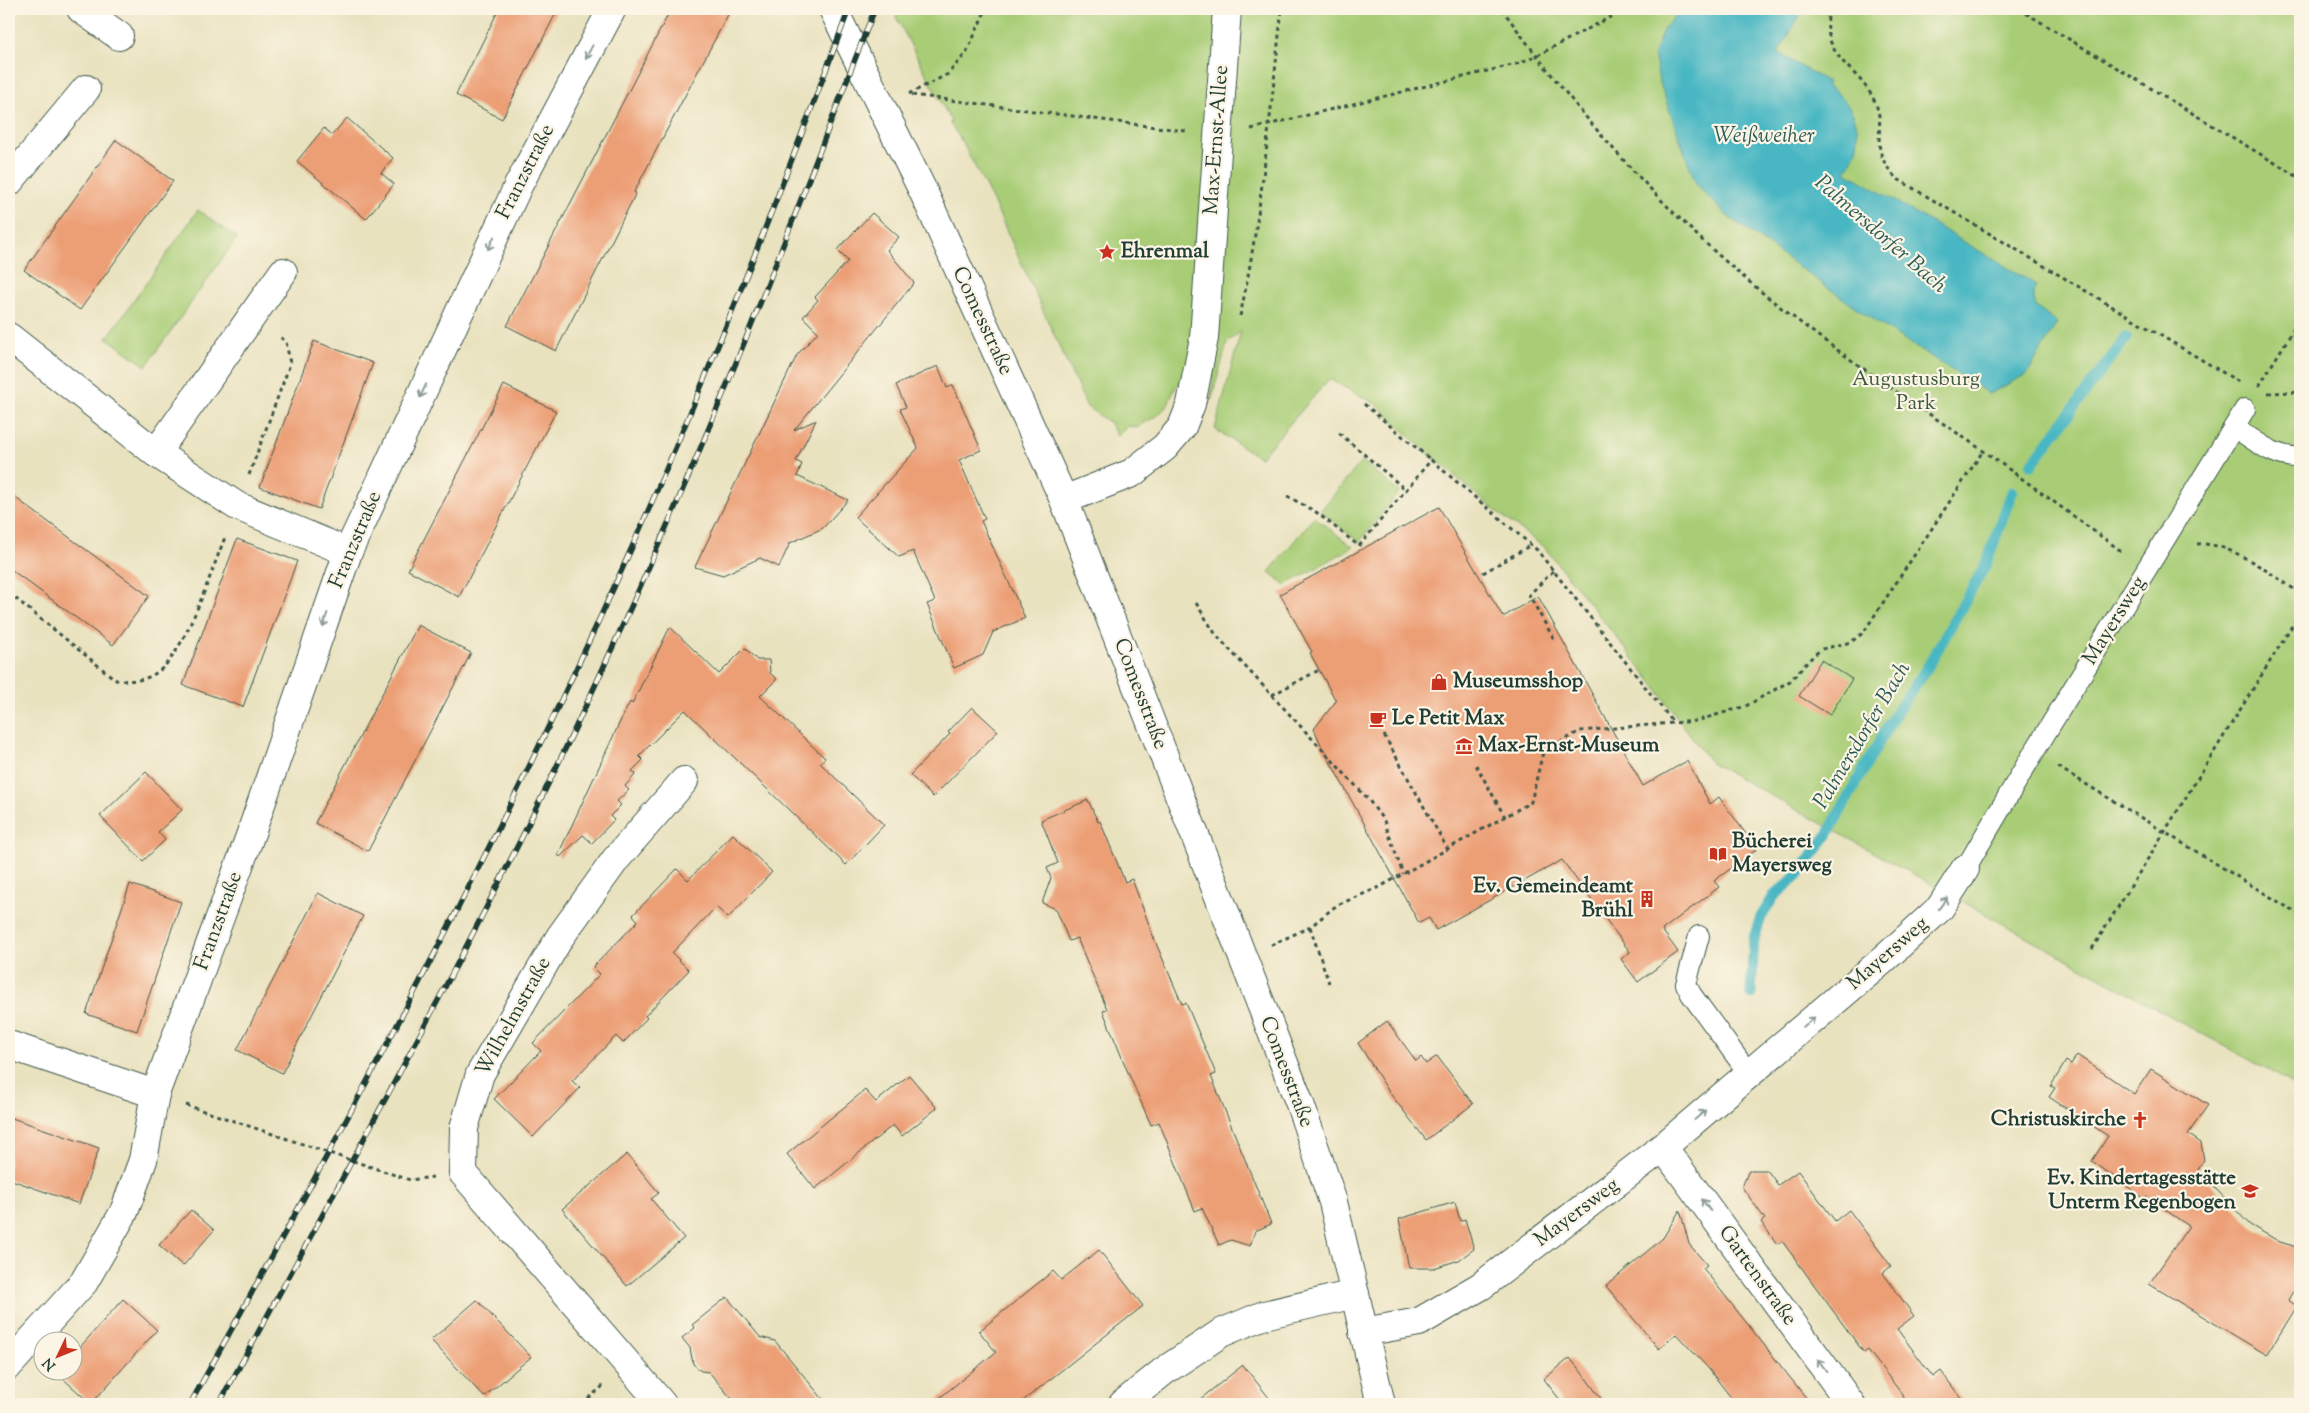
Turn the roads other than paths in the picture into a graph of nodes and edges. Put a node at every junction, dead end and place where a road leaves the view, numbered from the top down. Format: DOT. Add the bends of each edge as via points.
graph roads {
  1 [pos="81,9"];
  2 [pos="612,9"];
  3 [pos="833,9"];
  4 [pos="1227,9"];
  5 [pos="119,36"];
  6 [pos="86,89"];
  7 [pos="9,182"];
  8 [pos="283,272"];
  9 [pos="9,337"];
  10 [pos="2246,409"];
  11 [pos="2234,427"];
  12 [pos="156,453"];
  13 [pos="2300,457"];
  14 [pos="1064,500"];
  15 [pos="348,552"];
  16 [pos="684,781"];
  17 [pos="1965,869"];
  18 [pos="1699,936"];
  19 [pos="9,1045"];
  20 [pos="1748,1074"];
  21 [pos="155,1094"];
  22 [pos="1663,1147"];
  23 [pos="1355,1294"];
  24 [pos="1363,1332"];
  25 [pos="9,1365"];
  26 [pos="662,1404"];
  27 [pos="1123,1404"];
  28 [pos="1381,1404"];
  29 [pos="1851,1404"];
  1 -- 5 [label="street"];
  2 -- 15 [label="street, Franzstraße, one-way" via="518,184"];
  3 -- 14 [label="street, Comesstraße" via="923,191"];
  4 -- 14 [label="street, Max-Ernst-Allee" via="1204,338 1192,404 1182,427 1165,447 1132,473"];
  6 -- 7 [label="street"];
  8 -- 12 [label="street"];
  9 -- 12 [label="street"];
  10 -- 11 [label="lane, Mayersweg"];
  11 -- 13 [label="lane" via="2274,452 2289,458"];
  11 -- 17 [label="lane, Mayersweg"];
  12 -- 15 [label="street" via="237,506"];
  14 -- 23 [label="street, Comesstraße" via="1300,1104 1333,1202"];
  15 -- 21 [label="street, Franzstraße, one-way" via="250,836"];
  16 -- 26 [label="street, Wilhelmstraße" via="616,859 560,938 480,1074 464,1128 463,1173"];
  20 -- 17 [label="street, Mayersweg, one-way" via="1940,908"];
  18 -- 20 [label="lane" via="1686,984"];
  19 -- 21 [label="street"];
  22 -- 20 [label="street, Mayersweg, one-way"];
  21 -- 25 [label="street, Franzstraße" via="142,1160 124,1212 84,1282"];
  22 -- 24 [label="street, Mayersweg" via="1482,1286 1419,1322"];
  29 -- 22 [label="street, Gartenstraße, one-way"];
  23 -- 24 [label="street, Comesstraße"];
  23 -- 27 [label="street" via="1264,1315 1221,1333"];
  24 -- 28 [label="street, Comesstraße"];
}
